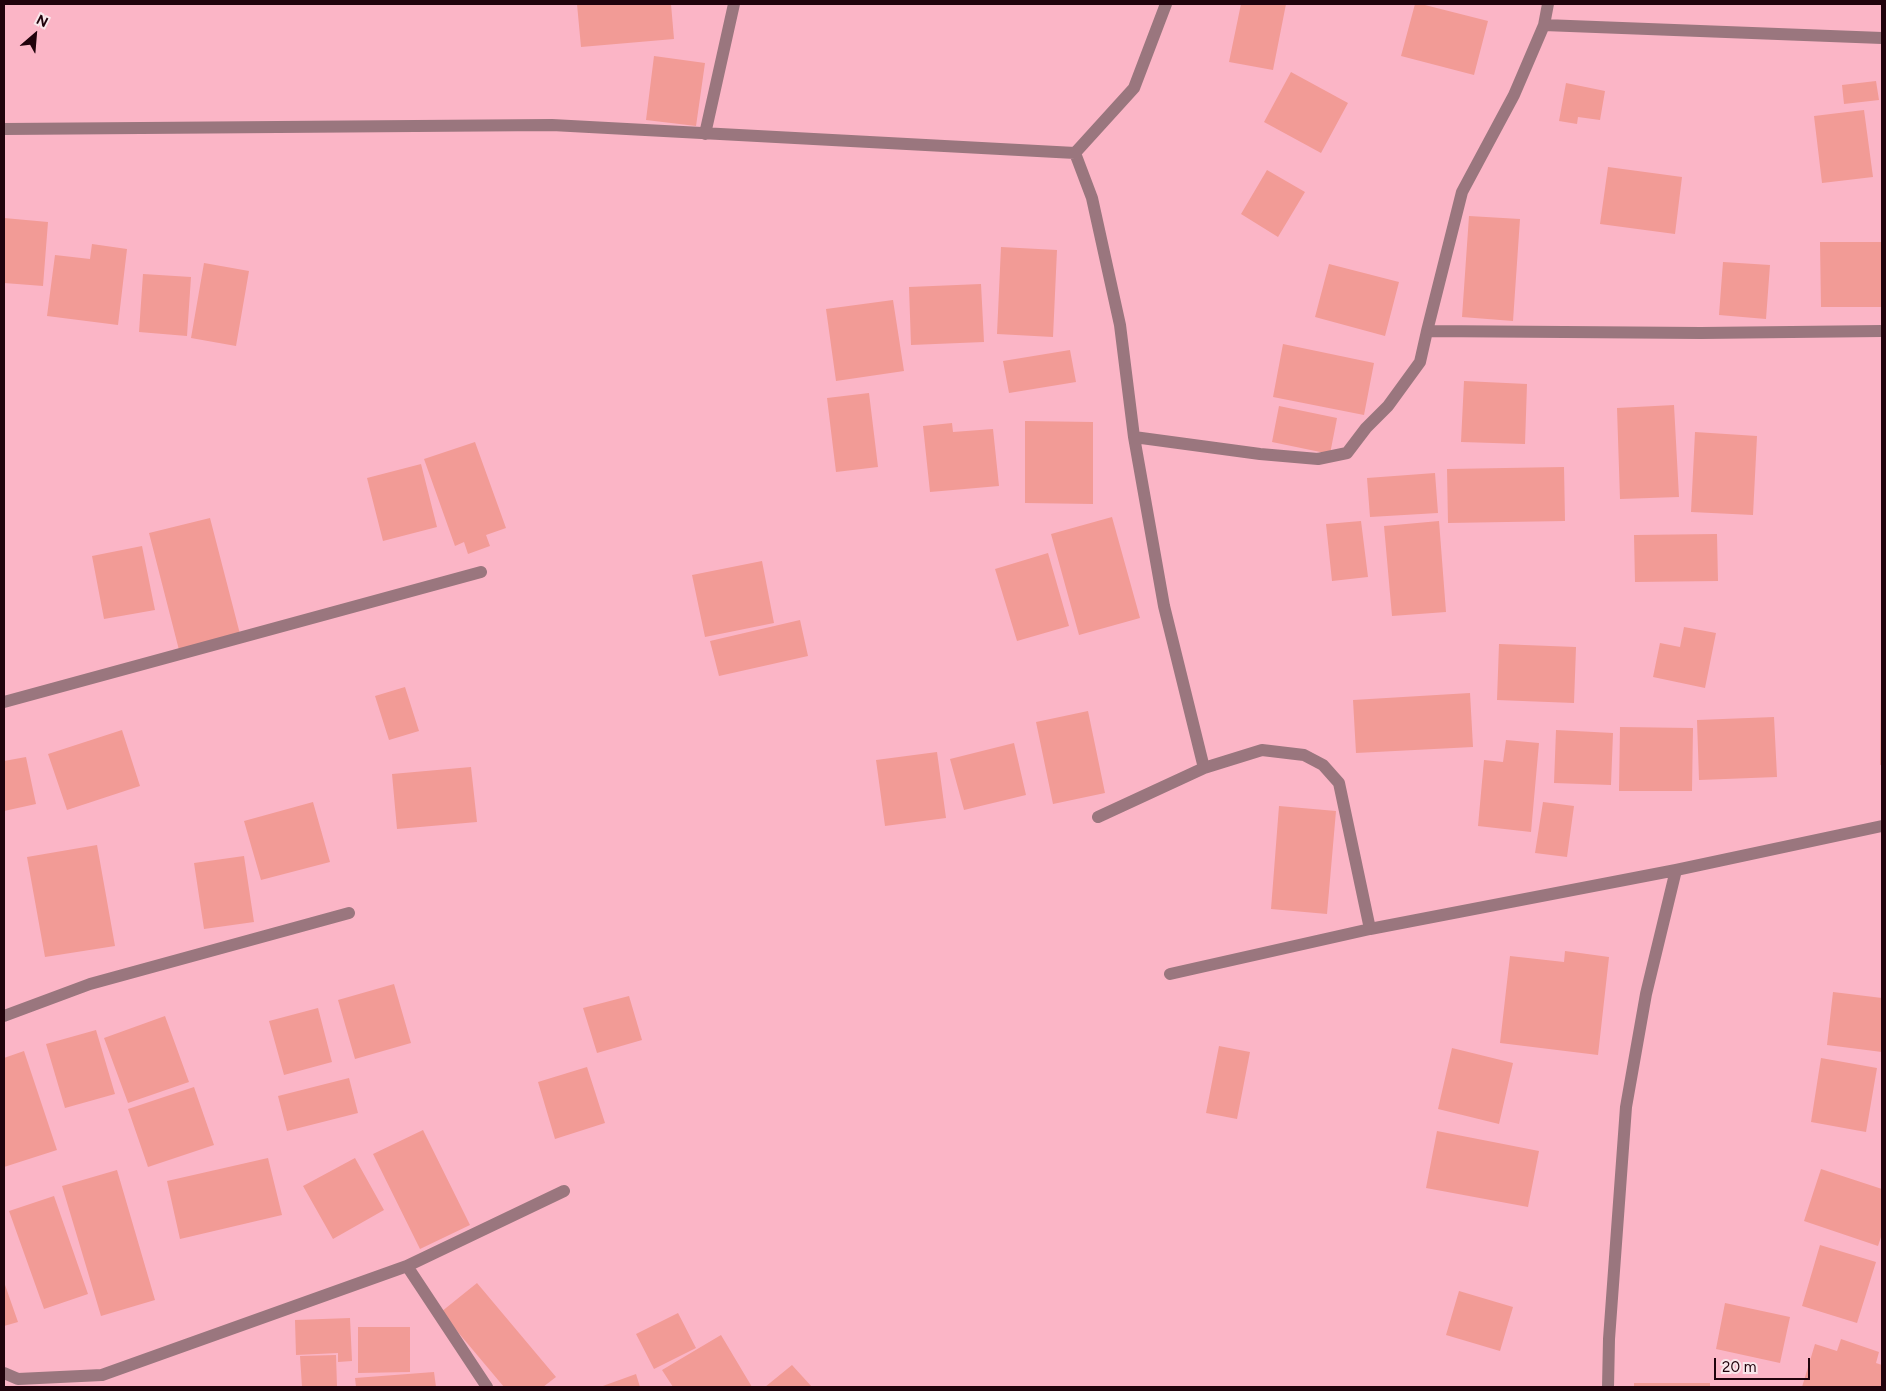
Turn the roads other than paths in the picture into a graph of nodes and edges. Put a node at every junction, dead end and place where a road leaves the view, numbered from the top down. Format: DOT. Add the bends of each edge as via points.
graph roads {
  1 [pos="734,4"];
  2 [pos="1166,4"];
  3 [pos="1548,4"];
  4 [pos="1544,25"];
  5 [pos="1882,38"];
  6 [pos="4,130"];
  7 [pos="705,134"];
  8 [pos="1075,153"];
  9 [pos="1882,330"];
  10 [pos="1427,331"];
  11 [pos="1134,437"];
  12 [pos="481,572"];
  13 [pos="4,702"];
  14 [pos="1204,768"];
  15 [pos="1098,817"];
  16 [pos="1882,826"];
  17 [pos="1676,870"];
  18 [pos="349,913"];
  19 [pos="1370,929"];
  20 [pos="1170,974"];
  21 [pos="4,1016"];
  22 [pos="564,1191"];
  23 [pos="407,1266"];
  24 [pos="4,1373"];
  25 [pos="487,1387"];
  26 [pos="1608,1387"];
  1 -- 7 [label="street"];
  2 -- 8 [label="street" via="1134,88"];
  3 -- 4 [label="street"];
  4 -- 5 [label="street"];
  4 -- 10 [label="street" via="1514,95 1462,192"];
  6 -- 7 [label="street" via="552,125"];
  7 -- 8 [label="street"];
  8 -- 11 [label="street" via="1092,198 1120,325"];
  9 -- 10 [label="street" via="1701,333"];
  10 -- 11 [label="street" via="1420,362 1388,406 1347,453 1318,459"];
  11 -- 14 [label="street" via="1164,606"];
  12 -- 13 [label="street"];
  14 -- 15 [label="street"];
  14 -- 19 [label="street" via="1262,750 1304,755 1324,765 1339,783"];
  16 -- 17 [label="street"];
  17 -- 19 [label="street"];
  17 -- 26 [label="street" via="1646,994 1626,1107 1608,1339"];
  18 -- 21 [label="street" via="90,984"];
  19 -- 20 [label="street"];
  22 -- 23 [label="street"];
  23 -- 24 [label="street" via="102,1375 18,1379"];
  23 -- 25 [label="street"];
}
